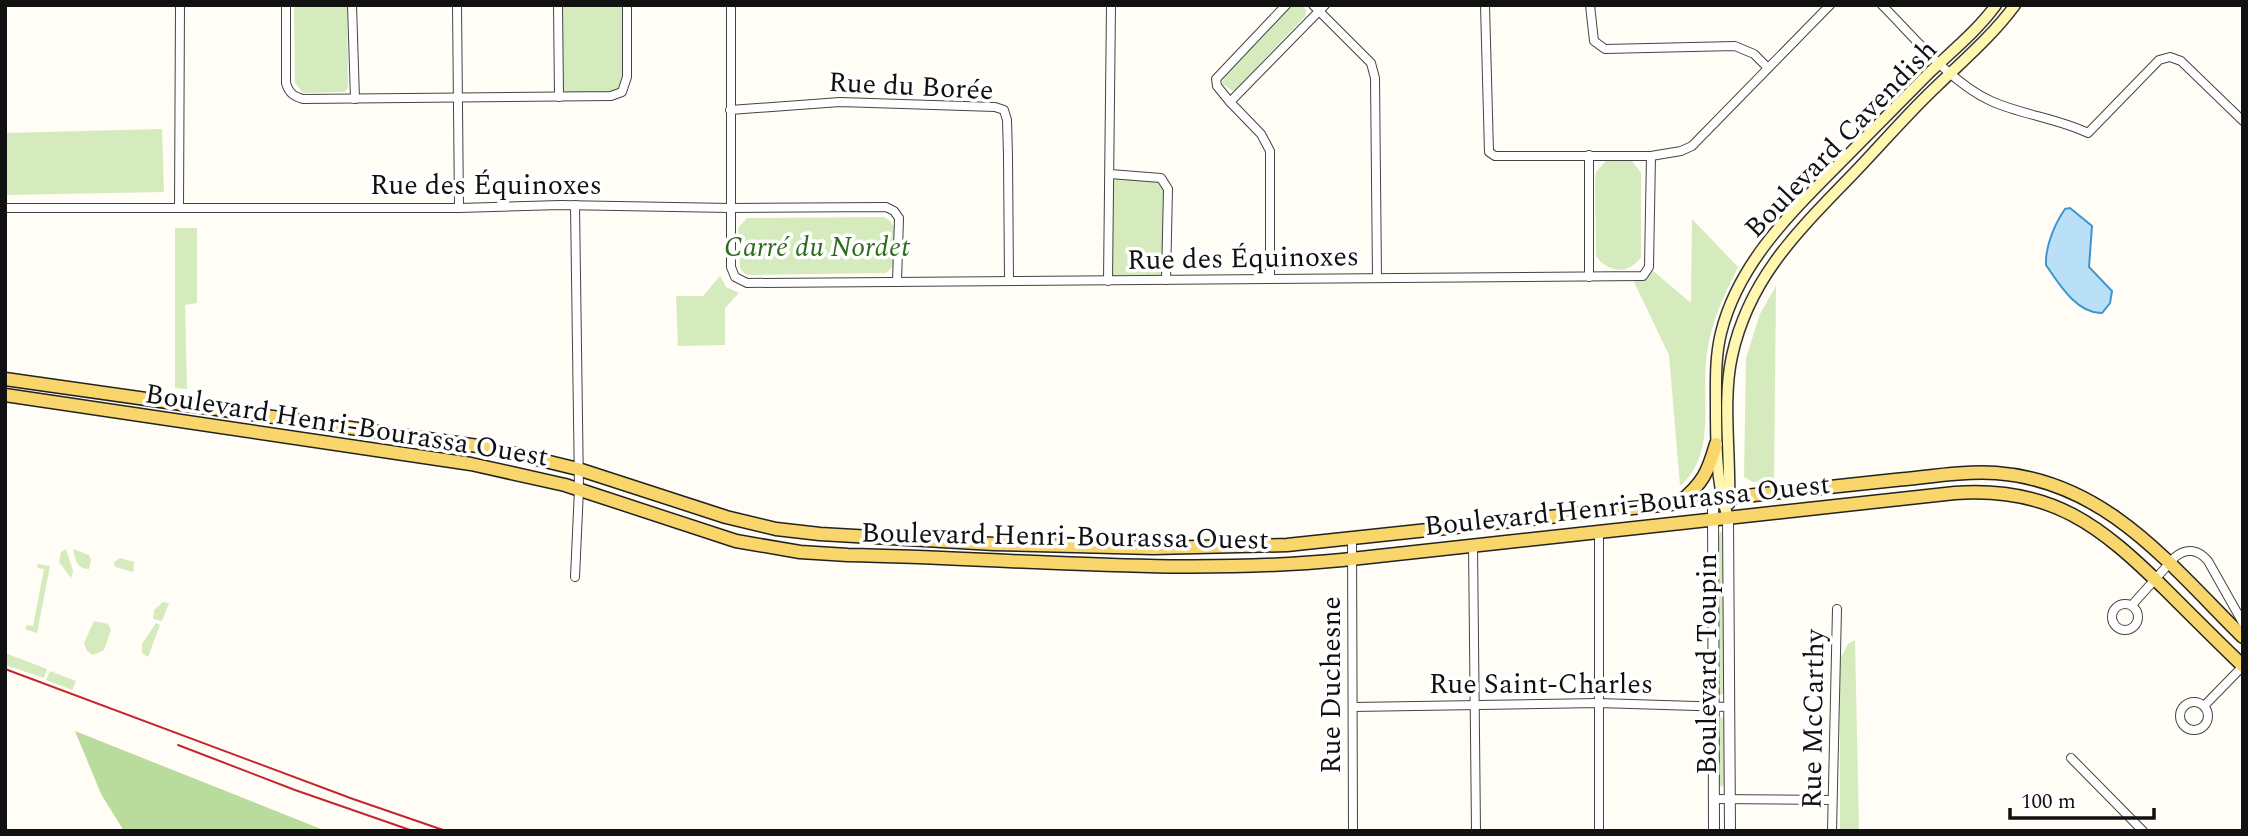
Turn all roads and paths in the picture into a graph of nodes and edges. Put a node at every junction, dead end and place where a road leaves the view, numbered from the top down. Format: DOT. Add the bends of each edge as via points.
graph roads {
  1 [pos="180,5"];
  2 [pos="286,5"];
  3 [pos="352,5"];
  4 [pos="457,5"];
  5 [pos="558,5"];
  6 [pos="626,5"];
  7 [pos="731,5"];
  8 [pos="1111,5"];
  9 [pos="1286,5"];
  10 [pos="1485,5"];
  11 [pos="1590,5"];
  12 [pos="1830,5"];
  13 [pos="1882,5"];
  14 [pos="1996,5"];
  15 [pos="2015,5"];
  16 [pos="1320,7"];
  17 [pos="1940,63"];
  18 [pos="1768,68"];
  19 [pos="1951,73"];
  20 [pos="559,97"];
  21 [pos="355,99"];
  22 [pos="458,99"];
  23 [pos="1230,102"];
  24 [pos="730,110"];
  25 [pos="2243,121"];
  26 [pos="1589,155"];
  27 [pos="1651,156"];
  28 [pos="1110,174"];
  29 [pos="575,205"];
  30 [pos="179,207"];
  31 [pos="5,208"];
  32 [pos="459,208"];
  33 [pos="730,208"];
  34 [pos="1377,278"];
  35 [pos="1589,278"];
  36 [pos="1270,279"];
  37 [pos="1166,280"];
  38 [pos="1009,281"];
  39 [pos="1108,281"];
  40 [pos="897,282"];
  41 [pos="5,379"];
  42 [pos="5,395"];
  43 [pos="1716,443"];
  44 [pos="578,469"];
  45 [pos="579,489"];
  46 [pos="1721,498"];
  47 [pos="1680,502"];
  48 [pos="1728,517"];
  49 [pos="1714,519"];
  50 [pos="1599,531"];
  51 [pos="1352,538"];
  52 [pos="1473,545"];
  53 [pos="1352,558"];
  54 [pos="2169,564"];
  55 [pos="575,577"];
  56 [pos="2155,580"];
  57 [pos="2132,605"];
  58 [pos="1837,609"];
  59 [pos="2243,623"];
  60 [pos="2243,637"];
  61 [pos="2243,666"];
  62 [pos="1598,703"];
  63 [pos="1475,705"];
  64 [pos="1714,706"];
  65 [pos="1729,706"];
  66 [pos="2204,706"];
  67 [pos="1353,707"];
  68 [pos="2071,758"];
  69 [pos="1714,799"];
  70 [pos="1729,800"];
  71 [pos="1832,800"];
  72 [pos="1353,831"];
  73 [pos="1476,831"];
  74 [pos="1599,831"];
  75 [pos="1714,831"];
  76 [pos="1730,831"];
  77 [pos="1832,831"];
  78 [pos="2143,831"];
  1 -- 30 [label="street"];
  2 -- 21 [label="street" via="289,93 303,99"];
  3 -- 21 [label="street"];
  4 -- 22 [label="street"];
  5 -- 20 [label="street"];
  6 -- 20 [label="street" via="627,77 622,92"];
  7 -- 24 [label="street"];
  8 -- 28 [label="street"];
  9 -- 23 [label="street" via="1216,79"];
  10 -- 26 [label="street" via="1489,152 1495,156"];
  11 -- 18 [label="street" via="1594,41 1605,49 1735,46 1754,54"];
  12 -- 18 [label="street"];
  13 -- 17 [label="street"];
  14 -- 17 [label="main road, Boulevard Cavendish"];
  15 -- 19 [label="main road, Boulevard Cavendish"];
  16 -- 23 [label="street"];
  16 -- 34 [label="street" via="1371,62 1376,78"];
  17 -- 19 [label="street"];
  17 -- 43 [label="main road, Boulevard Cavendish" via="1787,218 1748,270 1729,308 1718,345"];
  18 -- 27 [label="street" via="1687,149"];
  19 -- 25 [label="street" via="1997,104 2088,133 2159,60 2170,58 2181,61"];
  19 -- 46 [label="main road, Boulevard Cavendish" via="1798,231 1759,285 1731,359"];
  20 -- 22 [label="street"];
  21 -- 22 [label="street"];
  22 -- 32 [label="street"];
  23 -- 36 [label="street" via="1261,134 1270,151"];
  24 -- 33 [label="street"];
  24 -- 38 [label="street, Rue du Borée" via="840,102 1004,110"];
  26 -- 27 [label="street"];
  26 -- 35 [label="street"];
  27 -- 35 [label="street, Rue des Équinoxes" via="1649,267 1643,276"];
  28 -- 37 [label="street" via="1161,178 1168,189"];
  28 -- 39 [label="street"];
  29 -- 32 [label="street, Rue des Équinoxes"];
  29 -- 33 [label="street, Rue des Équinoxes"];
  29 -- 44 [label="street"];
  30 -- 31 [label="street, Rue des Équinoxes"];
  30 -- 32 [label="street, Rue des Équinoxes"];
  33 -- 40 [label="street, Rue des Équinoxes" via="731,267 735,277 747,283"];
  33 -- 40 [label="street, Rue des Équinoxes" via="886,207 899,218"];
  34 -- 35 [label="street, Rue des Équinoxes"];
  34 -- 36 [label="street, Rue des Équinoxes"];
  36 -- 37 [label="street, Rue des Équinoxes"];
  37 -- 39 [label="street, Rue des Équinoxes"];
  38 -- 39 [label="street, Rue des Équinoxes"];
  38 -- 40 [label="street, Rue des Équinoxes"];
  41 -- 44 [label="main road, Boulevard Henri-Bourassa Ouest" via="462,443"];
  42 -- 45 [label="main road, Boulevard Henri-Bourassa Ouest" via="428,457"];
  43 -- 46 [label="main road, Boulevard Cavendish"];
  43 -- 47 [label="main road" via="1702,481"];
  44 -- 45 [label="street"];
  44 -- 51 [label="main road, Boulevard Henri-Bourassa Ouest" via="726,517 801,533 1153,548"];
  45 -- 53 [label="main road, Boulevard Henri-Bourassa Ouest" via="726,538 800,552 1187,568"];
  45 -- 55 [label="street"];
  46 -- 47 [label="main road, Boulevard Henri-Bourassa Ouest"];
  46 -- 48 [label="main road, Boulevard Toupin"];
  46 -- 49 [label="street, Boulevard Toupin"];
  46 -- 54 [label="main road, Boulevard Henri-Bourassa Ouest" via="1956,474 2014,476 2060,486 2096,503"];
  47 -- 51 [label="main road, Boulevard Henri-Bourassa Ouest"];
  48 -- 49 [label="main road, Boulevard Henri-Bourassa Ouest"];
  48 -- 56 [label="main road, Boulevard Henri-Bourassa Ouest" via="1955,493 2008,494 2044,502 2080,518 2114,541"];
  48 -- 65 [label="street, Boulevard Toupin"];
  49 -- 50 [label="main road, Boulevard Henri-Bourassa Ouest"];
  49 -- 64 [label="street, Boulevard Toupin"];
  50 -- 52 [label="main road, Boulevard Henri-Bourassa Ouest"];
  50 -- 62 [label="street"];
  51 -- 53 [label="street, Rue Duchesne"];
  52 -- 53 [label="main road, Boulevard Henri-Bourassa Ouest"];
  52 -- 63 [label="street"];
  53 -- 67 [label="street, Rue Duchesne"];
  54 -- 56 [label="street"];
  54 -- 59 [label="street" via="2181,552 2201,554"];
  54 -- 60 [label="main road, Boulevard Henri-Bourassa Ouest"];
  56 -- 57 [label="street"];
  56 -- 61 [label="main road, Boulevard Henri-Bourassa Ouest"];
  58 -- 71 [label="street, Rue McCarthy"];
  61 -- 66 [label="street"];
  62 -- 63 [label="street, Rue Saint-Charles"];
  62 -- 64 [label="street, Rue Saint-Charles"];
  62 -- 74 [label="street"];
  63 -- 67 [label="street, Rue Saint-Charles"];
  63 -- 73 [label="street"];
  64 -- 65 [label="street, Rue Saint-Charles"];
  64 -- 69 [label="street, Boulevard Toupin"];
  65 -- 70 [label="street, Boulevard Toupin"];
  67 -- 72 [label="street, Rue Duchesne"];
  68 -- 78 [label="street"];
  69 -- 70 [label="street"];
  69 -- 75 [label="street, Boulevard Toupin"];
  70 -- 71 [label="street"];
  70 -- 76 [label="street, Boulevard Toupin"];
  71 -- 77 [label="street, Rue McCarthy"];
}
